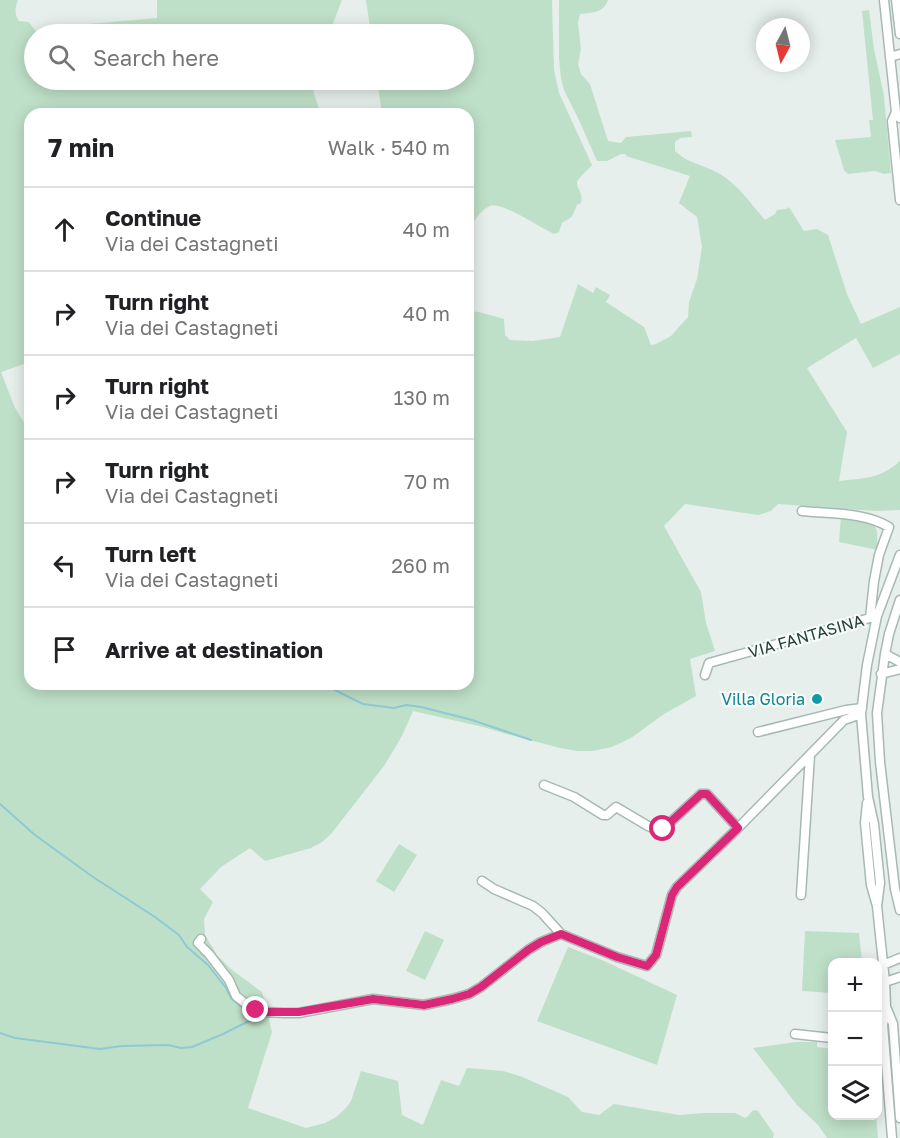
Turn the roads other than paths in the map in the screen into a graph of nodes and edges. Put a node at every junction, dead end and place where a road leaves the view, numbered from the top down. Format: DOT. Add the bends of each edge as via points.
graph roads {
  1 [pos="884,0"];
  2 [pos="896,0"];
  3 [pos="900,34"];
  4 [pos="888,42"];
  5 [pos="900,42"];
  6 [pos="900,54"];
  7 [pos="890,57"];
  8 [pos="898,115"];
  9 [pos="900,200"];
  10 [pos="802,511"];
  11 [pos="900,555"];
  12 [pos="900,600"];
  13 [pos="873,617"];
  14 [pos="885,654"];
  15 [pos="900,662"];
  16 [pos="900,669"];
  17 [pos="881,674"];
  18 [pos="705,675"];
  19 [pos="862,711"];
  20 [pos="758,732"];
  21 [pos="810,755"];
  22 [pos="544,785"];
  23 [pos="738,828"];
  24 [pos="482,881"];
  25 [pos="898,890"];
  26 [pos="801,895"];
  27 [pos="900,910"];
  28 [pos="561,934"];
  29 [pos="200,941"];
  30 [pos="900,948"];
  31 [pos="900,960"];
  32 [pos="883,964"];
  33 [pos="900,977"];
  34 [pos="885,982"];
  35 [pos="886,1007"];
  36 [pos="795,1034"];
  37 [pos="828,1038"];
  38 [pos="900,1118"];
  39 [pos="892,1138"];
  1 -- 4 [label="street"];
  2 -- 3 [label="street"];
  4 -- 5 [label="street"];
  4 -- 7 [label="street"];
  6 -- 7 [label="street"];
  7 -- 8 [label="street"];
  8 -- 9 [label="street" via="892,121"];
  10 -- 13 [label="street" via="865,517 889,527 874,581"];
  11 -- 13 [label="street"];
  12 -- 14 [label="street, VIA FANTASINA"];
  13 -- 18 [label="street, VIA FANTASINA" via="709,663"];
  13 -- 19 [label="street, VIA FANTASINA"];
  14 -- 15 [label="street"];
  14 -- 17 [label="street, VIA FANTASINA"];
  16 -- 17 [label="street"];
  17 -- 25 [label="street, VIA FANTASINA" via="877,713 880,762"];
  19 -- 20 [label="street" via="846,710"];
  19 -- 21 [label="street" via="844,720"];
  19 -- 32 [label="street, VIA FANTASINA" via="868,797 865,823"];
  21 -- 23 [label="street"];
  21 -- 26 [label="street"];
  22 -- 23 [label="street" via="603,815 616,807 655,829 663,829 701,794 707,794"];
  23 -- 28 [label="street" via="677,887 656,955 647,966"];
  24 -- 28 [label="street" via="533,906"];
  25 -- 27 [label="street, VIA FANTASINA"];
  28 -- 29 [label="street" via="528,950 481,987 452,999 424,1005 373,999 283,1013 256,1010 236,996"];
  30 -- 31 [label="street"];
  31 -- 32 [label="street"];
  32 -- 34 [label="street, VIA FANTASINA"];
  33 -- 34 [label="street"];
  34 -- 35 [label="street, VIA FANTASINA"];
  35 -- 38 [label="street, VIA FANTASINA" via="892,1024"];
  35 -- 39 [label="street, VIA FANTASINA" via="883,1025"];
  36 -- 37 [label="street"];
}
